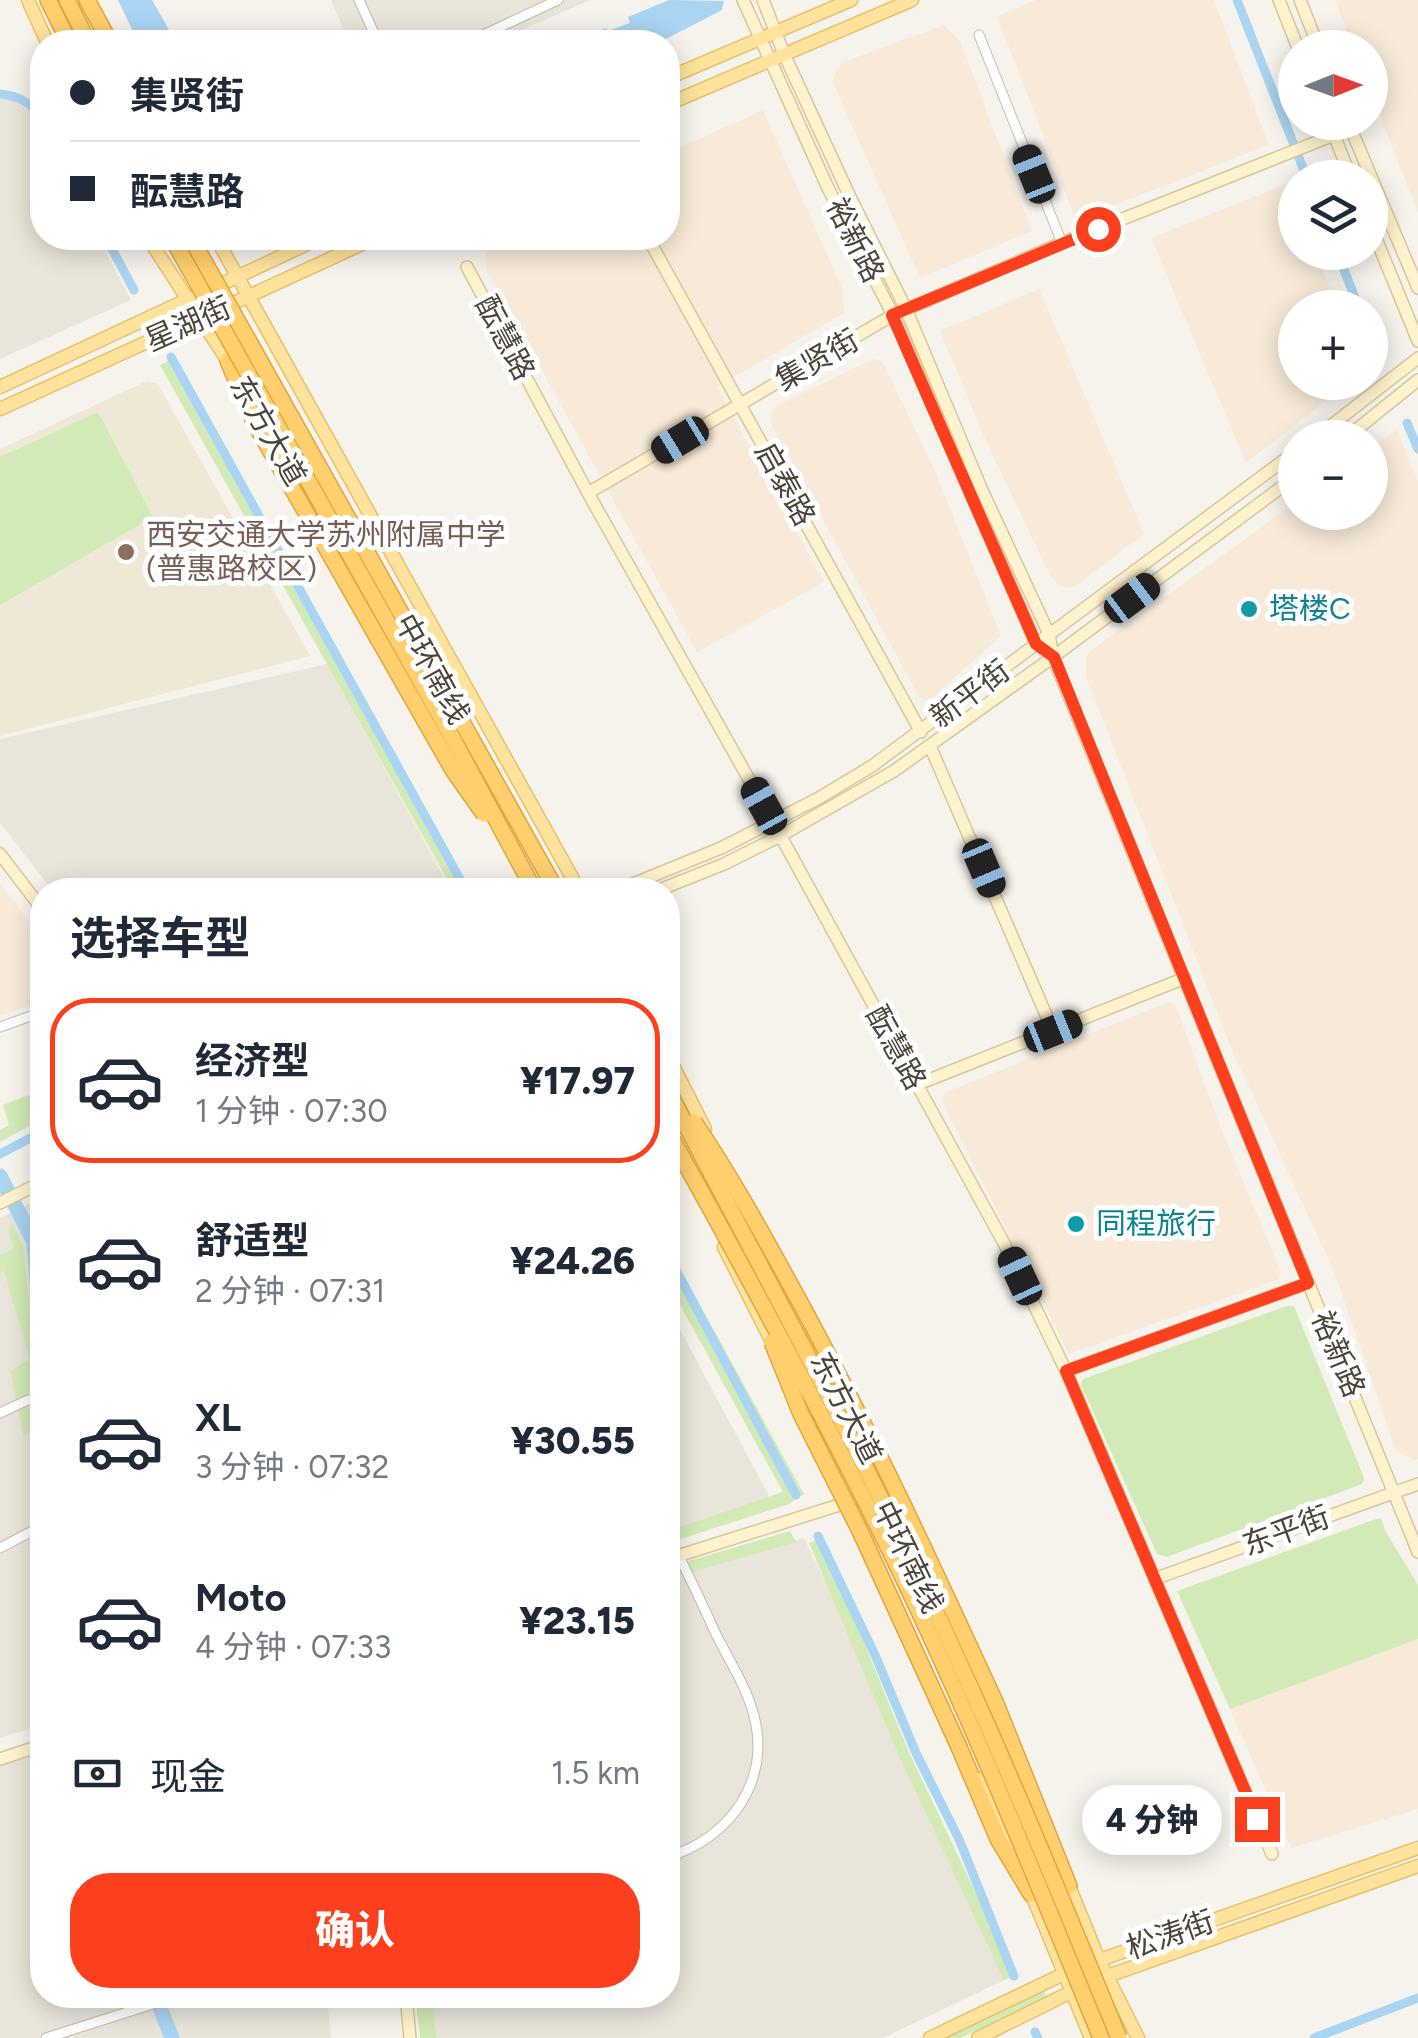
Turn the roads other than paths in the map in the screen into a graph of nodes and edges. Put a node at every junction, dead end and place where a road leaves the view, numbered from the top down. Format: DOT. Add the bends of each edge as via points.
graph roads {
  1 [pos="28,0"];
  2 [pos="48,0"];
  3 [pos="67,0"];
  4 [pos="90,0"];
  5 [pos="359,0"];
  6 [pos="558,0"];
  7 [pos="762,0"];
  8 [pos="851,0"];
  9 [pos="912,0"];
  10 [pos="1279,0"];
  11 [pos="1300,0"];
  12 [pos="744,2"];
  13 [pos="42,30"];
  14 [pos="63,30"];
  15 [pos="82,30"];
  16 [pos="105,30"];
  17 [pos="373,30"];
  18 [pos="494,30"];
  19 [pos="775,30"];
  20 [pos="1291,30"];
  21 [pos="1312,30"];
  22 [pos="979,36"];
  23 [pos="759,38"];
  24 [pos="784,54"];
  25 [pos="770,62"];
  26 [pos="680,73"];
  27 [pos="680,99"];
  28 [pos="1316,140"];
  29 [pos="1356,140"];
  30 [pos="1062,243"];
  31 [pos="156,250"];
  32 [pos="179,250"];
  33 [pos="198,250"];
  34 [pos="223,250"];
  35 [pos="295,250"];
  36 [pos="349,250"];
  37 [pos="655,250"];
  38 [pos="468,267"];
  39 [pos="1388,268"];
  40 [pos="238,277"];
  41 [pos="1418,288"];
  42 [pos="250,296"];
  43 [pos="187,300"];
  44 [pos="906,309"];
  45 [pos="892,315"];
  46 [pos="201,318"];
  47 [pos="1418,341"];
  48 [pos="1418,358"];
  49 [pos="228,361"];
  50 [pos="1418,380"];
  51 [pos="0,386"];
  52 [pos="741,404"];
  53 [pos="0,409"];
  54 [pos="1338,420"];
  55 [pos="1368,420"];
  56 [pos="1278,465"];
  57 [pos="1278,491"];
  58 [pos="588,494"];
  59 [pos="1049,634"];
  60 [pos="1036,644"];
  61 [pos="1054,657"];
  62 [pos="921,732"];
  63 [pos="930,746"];
  64 [pos="773,822"];
  65 [pos="780,836"];
  66 [pos="0,854"];
  67 [pos="524,872"];
  68 [pos="524,878"];
  69 [pos="526,878"];
  70 [pos="549,878"];
  71 [pos="571,878"];
  72 [pos="647,878"];
  73 [pos="680,882"];
  74 [pos="30,893"];
  75 [pos="1185,978"];
  76 [pos="30,1016"];
  77 [pos="0,1026"];
  78 [pos="1053,1031"];
  79 [pos="680,1080"];
  80 [pos="916,1086"];
  81 [pos="680,1104"];
  82 [pos="680,1110"];
  83 [pos="680,1153"];
  84 [pos="680,1166"];
  85 [pos="30,1188"];
  86 [pos="0,1203"];
  87 [pos="740,1260"];
  88 [pos="1308,1283"];
  89 [pos="1066,1371"];
  90 [pos="30,1400"];
  91 [pos="0,1413"];
  92 [pos="1418,1484"];
  93 [pos="887,1487"];
  94 [pos="1395,1492"];
  95 [pos="852,1500"];
  96 [pos="30,1532"];
  97 [pos="0,1548"];
  98 [pos="1418,1552"];
  99 [pos="680,1555"];
  100 [pos="680,1570"];
  101 [pos="1154,1579"];
  102 [pos="30,1749"];
  103 [pos="0,1759"];
  104 [pos="1418,1848"];
  105 [pos="680,1852"];
  106 [pos="1272,1854"];
  107 [pos="1418,1866"];
  108 [pos="1069,1886"];
  109 [pos="1032,1894"];
  110 [pos="1098,1960"];
  111 [pos="1066,1973"];
  112 [pos="1106,1976"];
  113 [pos="1073,1991"];
  114 [pos="140,2008"];
  115 [pos="407,2008"];
  116 [pos="46,2038"];
  117 [pos="410,2038"];
  118 [pos="930,2038"];
  119 [pos="978,2038"];
  120 [pos="1091,2038"];
  121 [pos="1101,2038"];
  122 [pos="1119,2038"];
  123 [pos="1138,2038"];
  1 -- 13 [label="main road"];
  2 -- 14 [label="highway"];
  3 -- 15 [label="highway"];
  4 -- 16 [label="highway"];
  5 -- 17 [label="street"];
  6 -- 18 [label="street"];
  7 -- 19 [label="street, 裕新路"];
  8 -- 19 [label="main road"];
  9 -- 24 [label="main road"];
  10 -- 20 [label="street"];
  11 -- 21 [label="street"];
  12 -- 23 [label="street, 裕新路"];
  19 -- 23 [label="main road"];
  19 -- 24 [label="street, 裕新路"];
  22 -- 30 [label="street"];
  23 -- 25 [label="street, 裕新路"];
  23 -- 26 [label="main road"];
  24 -- 25 [label="main road"];
  24 -- 44 [label="street, 裕新路"];
  25 -- 27 [label="main road"];
  25 -- 45 [label="street, 裕新路"];
  28 -- 30 [label="street, 集贤街"];
  29 -- 41 [label="street"];
  30 -- 44 [label="street, 集贤街"];
  31 -- 43 [label="main road, 东方大道"];
  32 -- 67 [label="highway, 中环南线, bridge"];
  33 -- 70 [label="highway, 中环南线, bridge"];
  34 -- 40 [label="main road, 东方大道"];
  35 -- 40 [label="main road, 星湖街"];
  36 -- 42 [label="main road, 星湖街"];
  37 -- 52 [label="street, 启泰路"];
  38 -- 58 [label="street, 酝慧路"];
  39 -- 47 [label="street"];
  40 -- 42 [label="main road, 东方大道"];
  40 -- 43 [label="main road, 星湖街"];
  42 -- 46 [label="main road, 星湖街"];
  42 -- 71 [label="main road, 东方大道"];
  43 -- 46 [label="main road, 东方大道"];
  43 -- 51 [label="main road, 星湖街"];
  44 -- 45 [label="street, 集贤街"];
  44 -- 59 [label="street, 裕新路"];
  45 -- 52 [label="street, 集贤街"];
  45 -- 60 [label="street, 裕新路"];
  46 -- 49 [label="main road, 东方大道"];
  46 -- 53 [label="main road, 星湖街"];
  48 -- 54 [label="street"];
  49 -- 67 [label="highway, bridge" via="254,422 330,556 454,770"];
  49 -- 68 [label="main road, 东方大道"];
  50 -- 55 [label="street"];
  52 -- 58 [label="street, 集贤街"];
  52 -- 62 [label="street, 启泰路"];
  56 -- 59 [label="street, 新平街"];
  57 -- 61 [label="street, 新平街"];
  58 -- 64 [label="street, 酝慧路"];
  59 -- 60 [label="street, 新平街"];
  59 -- 61 [label="street, 裕新路"];
  60 -- 61 [label="street"];
  60 -- 62 [label="street, 新平街"];
  61 -- 63 [label="street, 新平街"];
  61 -- 75 [label="street, 裕新路"];
  62 -- 64 [label="street, 新平街"];
  63 -- 65 [label="street, 新平街"];
  63 -- 78 [label="street"];
  64 -- 65 [label="street, 酝慧路"];
  64 -- 72 [label="street, 新平街"];
  65 -- 73 [label="street, 新平街"];
  65 -- 80 [label="street, 酝慧路"];
  66 -- 74 [label="street"];
  67 -- 69 [label="highway, 中环南线, bridge"];
  75 -- 78 [label="street"];
  75 -- 88 [label="street, 裕新路"];
  76 -- 77 [label="street"];
  78 -- 80 [label="street"];
  79 -- 93 [label="main road, 东方大道"];
  80 -- 89 [label="street, 酝慧路"];
  81 -- 108 [label="highway, bridge" via="724,1166 898,1491 996,1704"];
  82 -- 122 [label="highway, 中环南线, bridge" via="908,1553 1000,1751"];
  83 -- 87 [label="highway, 中环南线, bridge"];
  84 -- 95 [label="main road, 东方大道"];
  85 -- 86 [label="street"];
  87 -- 109 [label="highway, bridge" via="800,1414 998,1838"];
  87 -- 121 [label="highway, 中环南线, bridge" via="894,1560"];
  88 -- 89 [label="street"];
  88 -- 94 [label="street, 裕新路"];
  89 -- 101 [label="street, 酝慧路"];
  90 -- 91 [label="street"];
  92 -- 94 [label="street, 东平街"];
  93 -- 95 [label="street"];
  93 -- 108 [label="main road, 东方大道"];
  94 -- 98 [label="street, 裕新路"];
  94 -- 101 [label="street, 东平街"];
  95 -- 99 [label="street"];
  95 -- 109 [label="main road, 东方大道"];
  96 -- 97 [label="street"];
  100 -- 105 [label="street" via="750,1705 758,1752 737,1812 712,1836"];
  101 -- 106 [label="street, 酝慧路"];
  102 -- 103 [label="street"];
  104 -- 110 [label="main road, 松涛街"];
  107 -- 112 [label="main road, 松涛街"];
  108 -- 110 [label="main road, 东方大道"];
  109 -- 111 [label="main road, 东方大道"];
  110 -- 111 [label="main road, 松涛街"];
  110 -- 112 [label="main road, 东方大道"];
  111 -- 113 [label="main road, 东方大道"];
  111 -- 118 [label="main road, 松涛街"];
  112 -- 113 [label="main road, 松涛街"];
  112 -- 123 [label="main road, 东方大道"];
  113 -- 119 [label="main road, 松涛街"];
  113 -- 120 [label="main road, 东方大道"];
  114 -- 116 [label="street"];
  115 -- 117 [label="street"];
}
